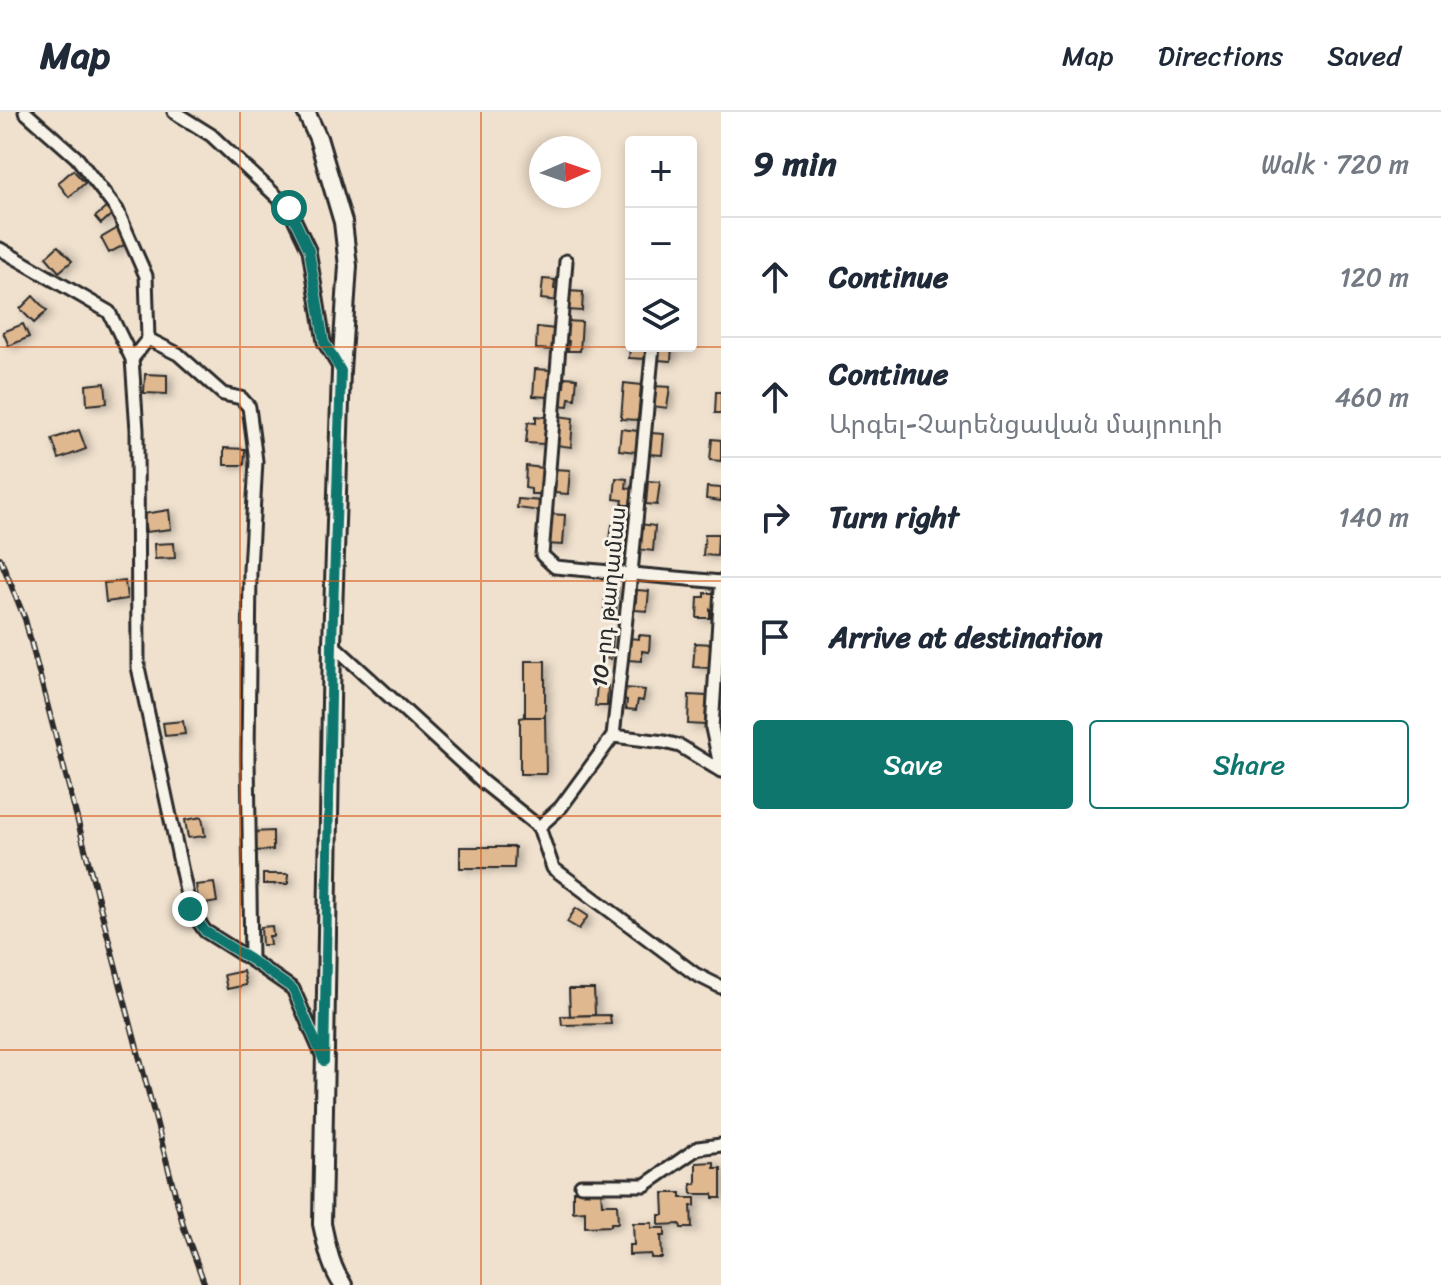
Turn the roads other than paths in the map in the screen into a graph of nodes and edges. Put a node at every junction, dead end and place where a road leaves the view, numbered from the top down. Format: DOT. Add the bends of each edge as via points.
graph roads {
  1 [pos="25,112"];
  2 [pos="174,112"];
  3 [pos="306,112"];
  4 [pos="0,249"];
  5 [pos="566,261"];
  6 [pos="148,339"];
  7 [pos="652,352"];
  8 [pos="132,359"];
  9 [pos="341,371"];
  10 [pos="631,573"];
  11 [pos="721,582"];
  12 [pos="721,589"];
  13 [pos="332,644"];
  14 [pos="613,736"];
  15 [pos="721,770"];
  16 [pos="539,827"];
  17 [pos="251,960"];
  18 [pos="721,987"];
  19 [pos="324,1061"];
  20 [pos="721,1145"];
  21 [pos="581,1185"];
  22 [pos="343,1285"];
  1 -- 6 [label="street" via="77,158 117,210 146,276"];
  2 -- 9 [label="street" via="211,135 289,208 309,250 324,342"];
  3 -- 9 [label="main road" via="343,222 348,266"];
  4 -- 8 [label="street" via="109,312"];
  5 -- 10 [label="street" via="542,555 555,567"];
  6 -- 8 [label="street"];
  6 -- 17 [label="street" via="178,354 223,394 241,398 249,407 256,461 248,758"];
  7 -- 10 [label="street, 10-րդ թաղամաս"];
  8 -- 17 [label="street" via="138,667 190,909 205,931"];
  9 -- 13 [label="main road"];
  10 -- 11 [label="street"];
  10 -- 14 [label="street, 10-րդ թաղամաս"];
  12 -- 15 [label="street" via="712,728"];
  13 -- 16 [label="street"];
  13 -- 19 [label="main road"];
  14 -- 15 [label="street" via="680,746"];
  14 -- 16 [label="street, 10-րդ թաղամաս" via="561,807"];
  16 -- 18 [label="street" via="553,868 695,974"];
  17 -- 19 [label="street" via="293,989"];
  19 -- 22 [label="main road" via="322,1224 329,1258"];
  20 -- 21 [label="street" via="698,1148 645,1185"];
}
